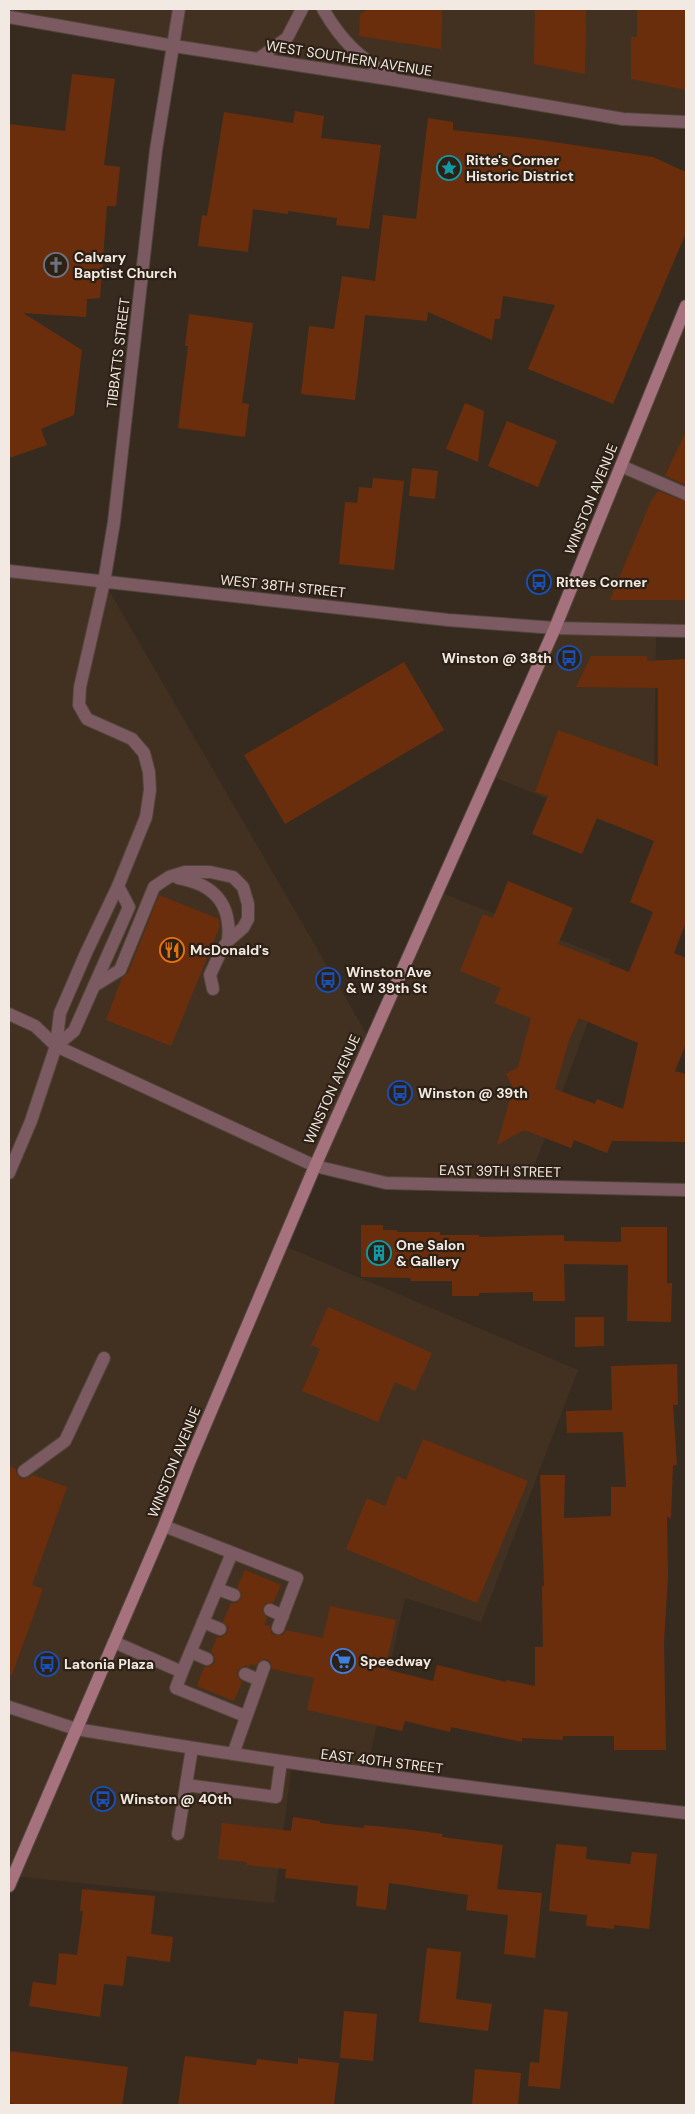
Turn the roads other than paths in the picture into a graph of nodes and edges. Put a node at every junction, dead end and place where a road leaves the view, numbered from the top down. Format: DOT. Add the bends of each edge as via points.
graph roads {
  1 [pos="180,9"];
  2 [pos="302,9"];
  3 [pos="324,9"];
  4 [pos="9,17"];
  5 [pos="174,46"];
  6 [pos="258,59"];
  7 [pos="395,80"];
  8 [pos="686,122"];
  9 [pos="686,306"];
  10 [pos="621,466"];
  11 [pos="686,494"];
  12 [pos="9,571"];
  13 [pos="104,582"];
  14 [pos="555,628"];
  15 [pos="686,631"];
  16 [pos="169,877"];
  17 [pos="118,886"];
  18 [pos="228,941"];
  19 [pos="94,986"];
  20 [pos="212,989"];
  21 [pos="9,1014"];
  22 [pos="56,1046"];
  23 [pos="315,1166"];
  24 [pos="9,1173"];
  25 [pos="686,1190"];
  26 [pos="104,1358"];
  27 [pos="24,1471"];
  28 [pos="164,1526"];
  29 [pos="232,1552"];
  30 [pos="217,1589"];
  31 [pos="234,1596"];
  32 [pos="270,1610"];
  33 [pos="283,1616"];
  34 [pos="203,1622"];
  35 [pos="278,1628"];
  36 [pos="220,1629"];
  37 [pos="114,1642"];
  38 [pos="191,1652"];
  39 [pos="208,1659"];
  40 [pos="264,1667"];
  41 [pos="182,1672"];
  42 [pos="245,1674"];
  43 [pos="259,1680"];
  44 [pos="9,1707"];
  45 [pos="245,1716"];
  46 [pos="76,1729"];
  47 [pos="192,1748"];
  48 [pos="233,1754"];
  49 [pos="281,1762"];
  50 [pos="186,1785"];
  51 [pos="686,1813"];
  52 [pos="178,1834"];
  53 [pos="9,1886"];
  1 -- 5 [label="street, TIBBATTS STREET"];
  2 -- 6 [label="street" via="287,38"];
  3 -- 7 [label="street" via="346,44"];
  4 -- 5 [label="street, WEST SOUTHERN AVENUE"];
  5 -- 6 [label="street, WEST SOUTHERN AVENUE"];
  5 -- 13 [label="street, TIBBATTS STREET" via="156,150 115,513"];
  6 -- 7 [label="street, WEST SOUTHERN AVENUE"];
  7 -- 8 [label="street, WEST SOUTHERN AVENUE" via="623,119"];
  9 -- 10 [label="main road, WINSTON AVENUE"];
  10 -- 11 [label="street"];
  10 -- 14 [label="main road, WINSTON AVENUE"];
  12 -- 13 [label="street, WEST 38TH STREET"];
  13 -- 14 [label="street, WEST 38TH STREET" via="448,620"];
  13 -- 17 [label="street, TIBBATTS STREET" via="80,687 79,705 87,719 132,739 144,753 150,790 146,816"];
  14 -- 15 [label="street, WEST 38TH STREET"];
  14 -- 23 [label="main road, WINSTON AVENUE"];
  16 -- 18 [label="street" via="202,884 217,894 230,924"];
  16 -- 18 [label="street" via="185,872 210,872 232,877 244,888 248,919 244,928"];
  16 -- 19 [label="street" via="154,888 120,970"];
  17 -- 19 [label="street" via="129,907"];
  17 -- 22 [label="street, TIBBATTS STREET" via="60,1012"];
  18 -- 20 [label="street" via="210,975"];
  19 -- 22 [label="street" via="74,1031"];
  21 -- 22 [label="street, EAST 39TH STREET" via="35,1026"];
  22 -- 23 [label="street, EAST 39TH STREET"];
  22 -- 24 [label="street, TIBBATTS STREET"];
  23 -- 25 [label="street, EAST 39TH STREET" via="386,1183"];
  23 -- 28 [label="main road, WINSTON AVENUE"];
  26 -- 27 [label="street" via="65,1440"];
  28 -- 29 [label="street"];
  28 -- 37 [label="main road, WINSTON AVENUE"];
  29 -- 30 [label="street"];
  29 -- 33 [label="street" via="297,1578"];
  30 -- 31 [label="street"];
  30 -- 34 [label="street"];
  32 -- 33 [label="street"];
  33 -- 35 [label="street"];
  34 -- 36 [label="street"];
  34 -- 38 [label="street"];
  37 -- 41 [label="street"];
  37 -- 46 [label="main road, WINSTON AVENUE"];
  38 -- 39 [label="street"];
  38 -- 41 [label="street"];
  40 -- 43 [label="street"];
  41 -- 45 [label="street" via="176,1688"];
  42 -- 43 [label="street"];
  43 -- 45 [label="street"];
  44 -- 46 [label="street, EAST 40TH STREET"];
  45 -- 48 [label="street"];
  46 -- 47 [label="street, EAST 40TH STREET"];
  46 -- 53 [label="main road, WINSTON AVENUE"];
  47 -- 48 [label="street, EAST 40TH STREET"];
  47 -- 50 [label="street"];
  48 -- 49 [label="street, EAST 40TH STREET"];
  49 -- 50 [label="street" via="276,1797"];
  49 -- 51 [label="street, EAST 40TH STREET"];
  50 -- 52 [label="street"];
}
